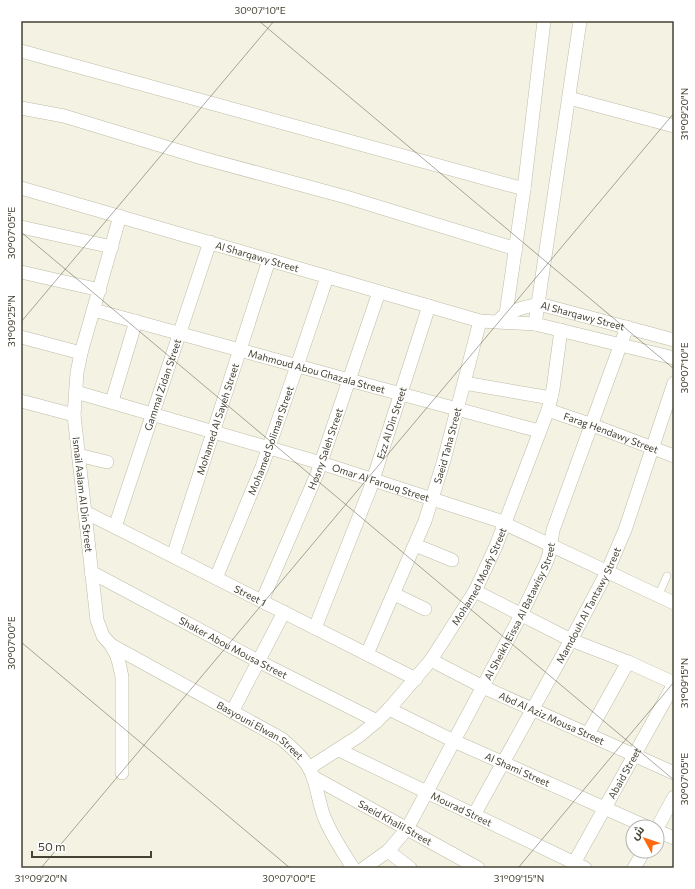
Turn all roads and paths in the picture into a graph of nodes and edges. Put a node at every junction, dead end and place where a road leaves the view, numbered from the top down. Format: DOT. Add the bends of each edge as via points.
graph roads {
  1 [pos="544,21"];
  2 [pos="580,21"];
  3 [pos="21,51"];
  4 [pos="569,98"];
  5 [pos="21,108"];
  6 [pos="674,126"];
  7 [pos="21,188"];
  8 [pos="524,189"];
  9 [pos="120,216"];
  10 [pos="21,227"];
  11 [pos="210,242"];
  12 [pos="112,247"];
  13 [pos="516,249"];
  14 [pos="269,260"];
  15 [pos="21,272"];
  16 [pos="327,277"];
  17 [pos="100,290"];
  18 [pos="379,292"];
  19 [pos="539,304"];
  20 [pos="429,306"];
  21 [pos="94,310"];
  22 [pos="506,314"];
  23 [pos="136,321"];
  24 [pos="480,321"];
  25 [pos="494,322"];
  26 [pos="535,324"];
  27 [pos="628,327"];
  28 [pos="561,330"];
  29 [pos="180,333"];
  30 [pos="21,337"];
  31 [pos="674,340"];
  32 [pos="621,345"];
  33 [pos="240,349"];
  34 [pos="81,353"];
  35 [pos="674,358"];
  36 [pos="297,366"];
  37 [pos="349,380"];
  38 [pos="464,383"];
  39 [pos="674,383"];
  40 [pos="76,392"];
  41 [pos="401,393"];
  42 [pos="21,401"];
  43 [pos="112,401"];
  44 [pos="549,404"];
  45 [pos="458,409"];
  46 [pos="153,413"];
  47 [pos="74,415"];
  48 [pos="592,425"];
  49 [pos="213,431"];
  50 [pos="539,431"];
  51 [pos="269,447"];
  52 [pos="652,448"];
  53 [pos="78,455"];
  54 [pos="674,456"];
  55 [pos="107,462"];
  56 [pos="321,462"];
  57 [pos="373,479"];
  58 [pos="432,498"];
  59 [pos="85,512"];
  60 [pos="505,523"];
  61 [pos="115,527"];
  62 [pos="415,545"];
  63 [pos="551,546"];
  64 [pos="172,556"];
  65 [pos="452,560"];
  66 [pos="91,572"];
  67 [pos="607,572"];
  68 [pos="667,576"];
  69 [pos="216,578"];
  70 [pos="475,591"];
  71 [pos="394,594"];
  72 [pos="658,596"];
  73 [pos="262,602"];
  74 [pos="674,603"];
  75 [pos="426,609"];
  76 [pos="284,612"];
  77 [pos="521,615"];
  78 [pos="315,628"];
  79 [pos="571,640"];
  80 [pos="111,645"];
  81 [pos="367,654"];
  82 [pos="431,660"];
  83 [pos="258,661"];
  84 [pos="628,662"];
  85 [pos="416,679"];
  86 [pos="674,684"];
  87 [pos="483,687"];
  88 [pos="389,709"];
  89 [pos="533,710"];
  90 [pos="232,712"];
  91 [pos="377,721"];
  92 [pos="588,734"];
  93 [pos="454,741"];
  94 [pos="339,750"];
  95 [pos="635,755"];
  96 [pos="503,763"];
  97 [pos="122,773"];
  98 [pos="311,773"];
  99 [pos="674,773"];
  100 [pos="427,792"];
  101 [pos="674,797"];
  102 [pos="603,808"];
  103 [pos="474,815"];
  104 [pos="628,819"];
  105 [pos="662,819"];
  106 [pos="408,829"];
  107 [pos="388,851"];
  108 [pos="639,859"];
  109 [pos="579,865"];
  110 [pos="352,868"];
  111 [pos="364,868"];
  112 [pos="410,868"];
  113 [pos="478,868"];
  114 [pos="634,868"];
  1 -- 8 [label="street"];
  2 -- 4 [label="street"];
  3 -- 8 [label="street"];
  4 -- 6 [label="street"];
  4 -- 19 [label="street"];
  5 -- 13 [label="street" via="64,116"];
  7 -- 9 [label="street, Al Sharqawy Street"];
  8 -- 13 [label="street"];
  9 -- 11 [label="street, Al Sharqawy Street"];
  9 -- 12 [label="street, Ismail Aalam Al Din Street"];
  10 -- 12 [label="street"];
  11 -- 14 [label="street, Al Sharqawy Street"];
  11 -- 29 [label="street, Gammal Zidan Street"];
  12 -- 17 [label="street, Ismail Aalam Al Din Street"];
  13 -- 22 [label="street"];
  14 -- 16 [label="street, Al Sharqawy Street"];
  14 -- 33 [label="street, Mohamed Al Sayeh Street"];
  15 -- 17 [label="street"];
  16 -- 18 [label="street, Al Sharqawy Street"];
  16 -- 36 [label="street, Mohamed Soliman Street"];
  17 -- 21 [label="street, Ismail Aalam Al Din Street"];
  18 -- 20 [label="street, Al Sharqawy Street"];
  18 -- 37 [label="street, Hosny Saleh Street"];
  19 -- 22 [label="street, Al Sharqawy Street"];
  19 -- 26 [label="street"];
  19 -- 27 [label="street, Al Sharqawy Street"];
  20 -- 24 [label="street, Al Sharqawy Street"];
  20 -- 41 [label="street, Ezz Al Din Street"];
  21 -- 23 [label="street, Mahmoud Abou Ghazala Street"];
  21 -- 34 [label="street, Ismail Aalam Al Din Street"];
  22 -- 25 [label="street, Al Sharqawy Street"];
  23 -- 29 [label="street, Mahmoud Abou Ghazala Street"];
  23 -- 43 [label="street"];
  24 -- 25 [label="street, Al Sharqawy Street"];
  24 -- 38 [label="street, Saeid Taha Street"];
  25 -- 26 [label="street, Al Sharqawy Street"];
  26 -- 28 [label="street, Al Sharqawy Street"];
  27 -- 31 [label="street, Al Sharqawy Street"];
  27 -- 32 [label="street, Al Sheikh Eissa Al Batawisy Street"];
  28 -- 32 [label="street, Al Sharqawy Street"];
  28 -- 44 [label="street, Mohamed Moafy Street"];
  29 -- 33 [label="street, Mahmoud Abou Ghazala Street"];
  29 -- 46 [label="street, Gammal Zidan Street"];
  30 -- 34 [label="street"];
  32 -- 35 [label="street, Al Sharqawy Street"];
  32 -- 48 [label="street, Al Sheikh Eissa Al Batawisy Street"];
  33 -- 36 [label="street, Mahmoud Abou Ghazala Street"];
  33 -- 49 [label="street, Mohamed Al Sayeh Street"];
  34 -- 40 [label="street, Ismail Aalam Al Din Street"];
  36 -- 37 [label="street, Mahmoud Abou Ghazala Street"];
  36 -- 51 [label="street, Mohamed Soliman Street"];
  37 -- 41 [label="street, Mahmoud Abou Ghazala Street"];
  37 -- 56 [label="street, Hosny Saleh Street"];
  38 -- 44 [label="street, Farag Hendawy Street"];
  38 -- 45 [label="street, Saeid Taha Street"];
  39 -- 52 [label="street, Mamdouh Al Tantawy Street"];
  40 -- 43 [label="street, Omar Al Farouq Street"];
  40 -- 47 [label="street, Ismail Aalam Al Din Street"];
  41 -- 45 [label="street, Mahmoud Abou Ghazala Street"];
  41 -- 57 [label="street, Ezz Al Din Street"];
  42 -- 47 [label="street"];
  43 -- 46 [label="street, Omar Al Farouq Street"];
  44 -- 48 [label="street, Farag Hendawy Street"];
  44 -- 50 [label="street, Mohamed Moafy Street"];
  45 -- 50 [label="street, Mahmoud Abou Ghazala Street"];
  45 -- 58 [label="street, Saeid Taha Street"];
  46 -- 49 [label="street, Omar Al Farouq Street"];
  46 -- 61 [label="street, Gammal Zidan Street"];
  47 -- 53 [label="street, Ismail Aalam Al Din Street"];
  48 -- 52 [label="street, Farag Hendawy Street"];
  48 -- 63 [label="street, Al Sheikh Eissa Al Batawisy Street" via="554,530"];
  49 -- 51 [label="street, Omar Al Farouq Street"];
  49 -- 64 [label="street, Mohamed Al Sayeh Street"];
  50 -- 60 [label="street, Mohamed Moafy Street"];
  51 -- 56 [label="street, Omar Al Farouq Street"];
  51 -- 69 [label="street, Mohamed Soliman Street"];
  52 -- 54 [label="street, Farag Hendawy Street"];
  52 -- 67 [label="street, Mamdouh Al Tantawy Street" via="625,530"];
  53 -- 55 [label="street"];
  53 -- 59 [label="street, Ismail Aalam Al Din Street"];
  56 -- 57 [label="street, Omar Al Farouq Street"];
  56 -- 73 [label="street, Hosny Saleh Street"];
  57 -- 58 [label="street, Omar Al Farouq Street"];
  57 -- 78 [label="street, Ezz Al Din Street"];
  58 -- 60 [label="street, Omar Al Farouq Street"];
  58 -- 62 [label="street, Saeid Taha Street"];
  59 -- 61 [label="street, Street 1"];
  59 -- 66 [label="street, Ismail Aalam Al Din Street"];
  60 -- 63 [label="street, Omar Al Farouq Street"];
  60 -- 70 [label="street, Mohamed Moafy Street"];
  61 -- 64 [label="street, Street 1"];
  62 -- 65 [label="street"];
  62 -- 71 [label="street, Saeid Taha Street"];
  63 -- 67 [label="street, Omar Al Farouq Street"];
  63 -- 77 [label="street, Al Sheikh Eissa Al Batawisy Street" via="546,563"];
  64 -- 69 [label="street, Street 1"];
  66 -- 80 [label="street, Ismail Aalam Al Din Street" via="97,620 103,636"];
  66 -- 83 [label="street, Shaker Abou Mousa Street"];
  67 -- 72 [label="street, Omar Al Farouq Street"];
  67 -- 79 [label="street, Mamdouh Al Tantawy Street"];
  68 -- 72 [label="lane"];
  69 -- 73 [label="street, Street 1"];
  70 -- 77 [label="street"];
  70 -- 82 [label="street, Mohamed Moafy Street"];
  71 -- 75 [label="street"];
  71 -- 81 [label="street, Saeid Taha Street"];
  72 -- 74 [label="street, Omar Al Farouq Street"];
  73 -- 76 [label="street, Street 1"];
  76 -- 78 [label="street, Street 1"];
  76 -- 83 [label="street"];
  77 -- 79 [label="street"];
  77 -- 87 [label="street, Al Sheikh Eissa Al Batawisy Street"];
  78 -- 81 [label="street, Street 1"];
  79 -- 84 [label="street"];
  79 -- 89 [label="street, Mamdouh Al Tantawy Street"];
  80 -- 90 [label="street, Basyouni Elwan Street"];
  80 -- 97 [label="street, Ismail Aalam Al Din Street" via="122,677"];
  81 -- 85 [label="street, Street 1"];
  82 -- 85 [label="street, Mohamed Moafy Street"];
  82 -- 87 [label="street, Abd Al Aziz Mousa Street"];
  83 -- 90 [label="street"];
  83 -- 91 [label="street, Shaker Abou Mousa Street"];
  84 -- 86 [label="street"];
  84 -- 92 [label="street"];
  85 -- 88 [label="street, Mohamed Moafy Street"];
  86 -- 95 [label="street, Abaid Street"];
  87 -- 89 [label="street, Abd Al Aziz Mousa Street"];
  87 -- 93 [label="street, Al Sheikh Eissa Al Batawisy Street"];
  88 -- 91 [label="street, Mohamed Moafy Street"];
  88 -- 93 [label="street, Al Shami Street"];
  89 -- 92 [label="street, Abd Al Aziz Mousa Street"];
  89 -- 96 [label="street, Mamdouh Al Tantawy Street"];
  90 -- 98 [label="street, Basyouni Elwan Street" via="282,739 297,752"];
  91 -- 94 [label="street, Mohamed Moafy Street"];
  92 -- 95 [label="street, Abd Al Aziz Mousa Street"];
  93 -- 96 [label="street, Al Shami Street"];
  93 -- 100 [label="street, Al Sheikh Eissa Al Batawisy Street"];
  94 -- 98 [label="street, Mohamed Moafy Street"];
  94 -- 100 [label="street, Mourad Street"];
  95 -- 99 [label="street, Abd Al Aziz Mousa Street"];
  95 -- 102 [label="street, Abaid Street"];
  96 -- 102 [label="street, Al Shami Street"];
  96 -- 103 [label="street, Mamdouh Al Tantawy Street"];
  98 -- 106 [label="street, Saeid Khalil Street"];
  98 -- 110 [label="street, Basyouni Elwan Street" via="319,806"];
  100 -- 103 [label="street, Mourad Street"];
  100 -- 106 [label="street, Al Sheikh Eissa Al Batawisy Street"];
  101 -- 105 [label="street"];
  102 -- 104 [label="street, Al Shami Street"];
  102 -- 109 [label="street, Abaid Street"];
  103 -- 109 [label="street, Mourad Street"];
  106 -- 107 [label="street, Al Sheikh Eissa Al Batawisy Street"];
  106 -- 113 [label="street, Saeid Khalil Street"];
  107 -- 111 [label="street, Al Sheikh Eissa Al Batawisy Street"];
  107 -- 112 [label="street"];
  108 -- 114 [label="street"];
}
